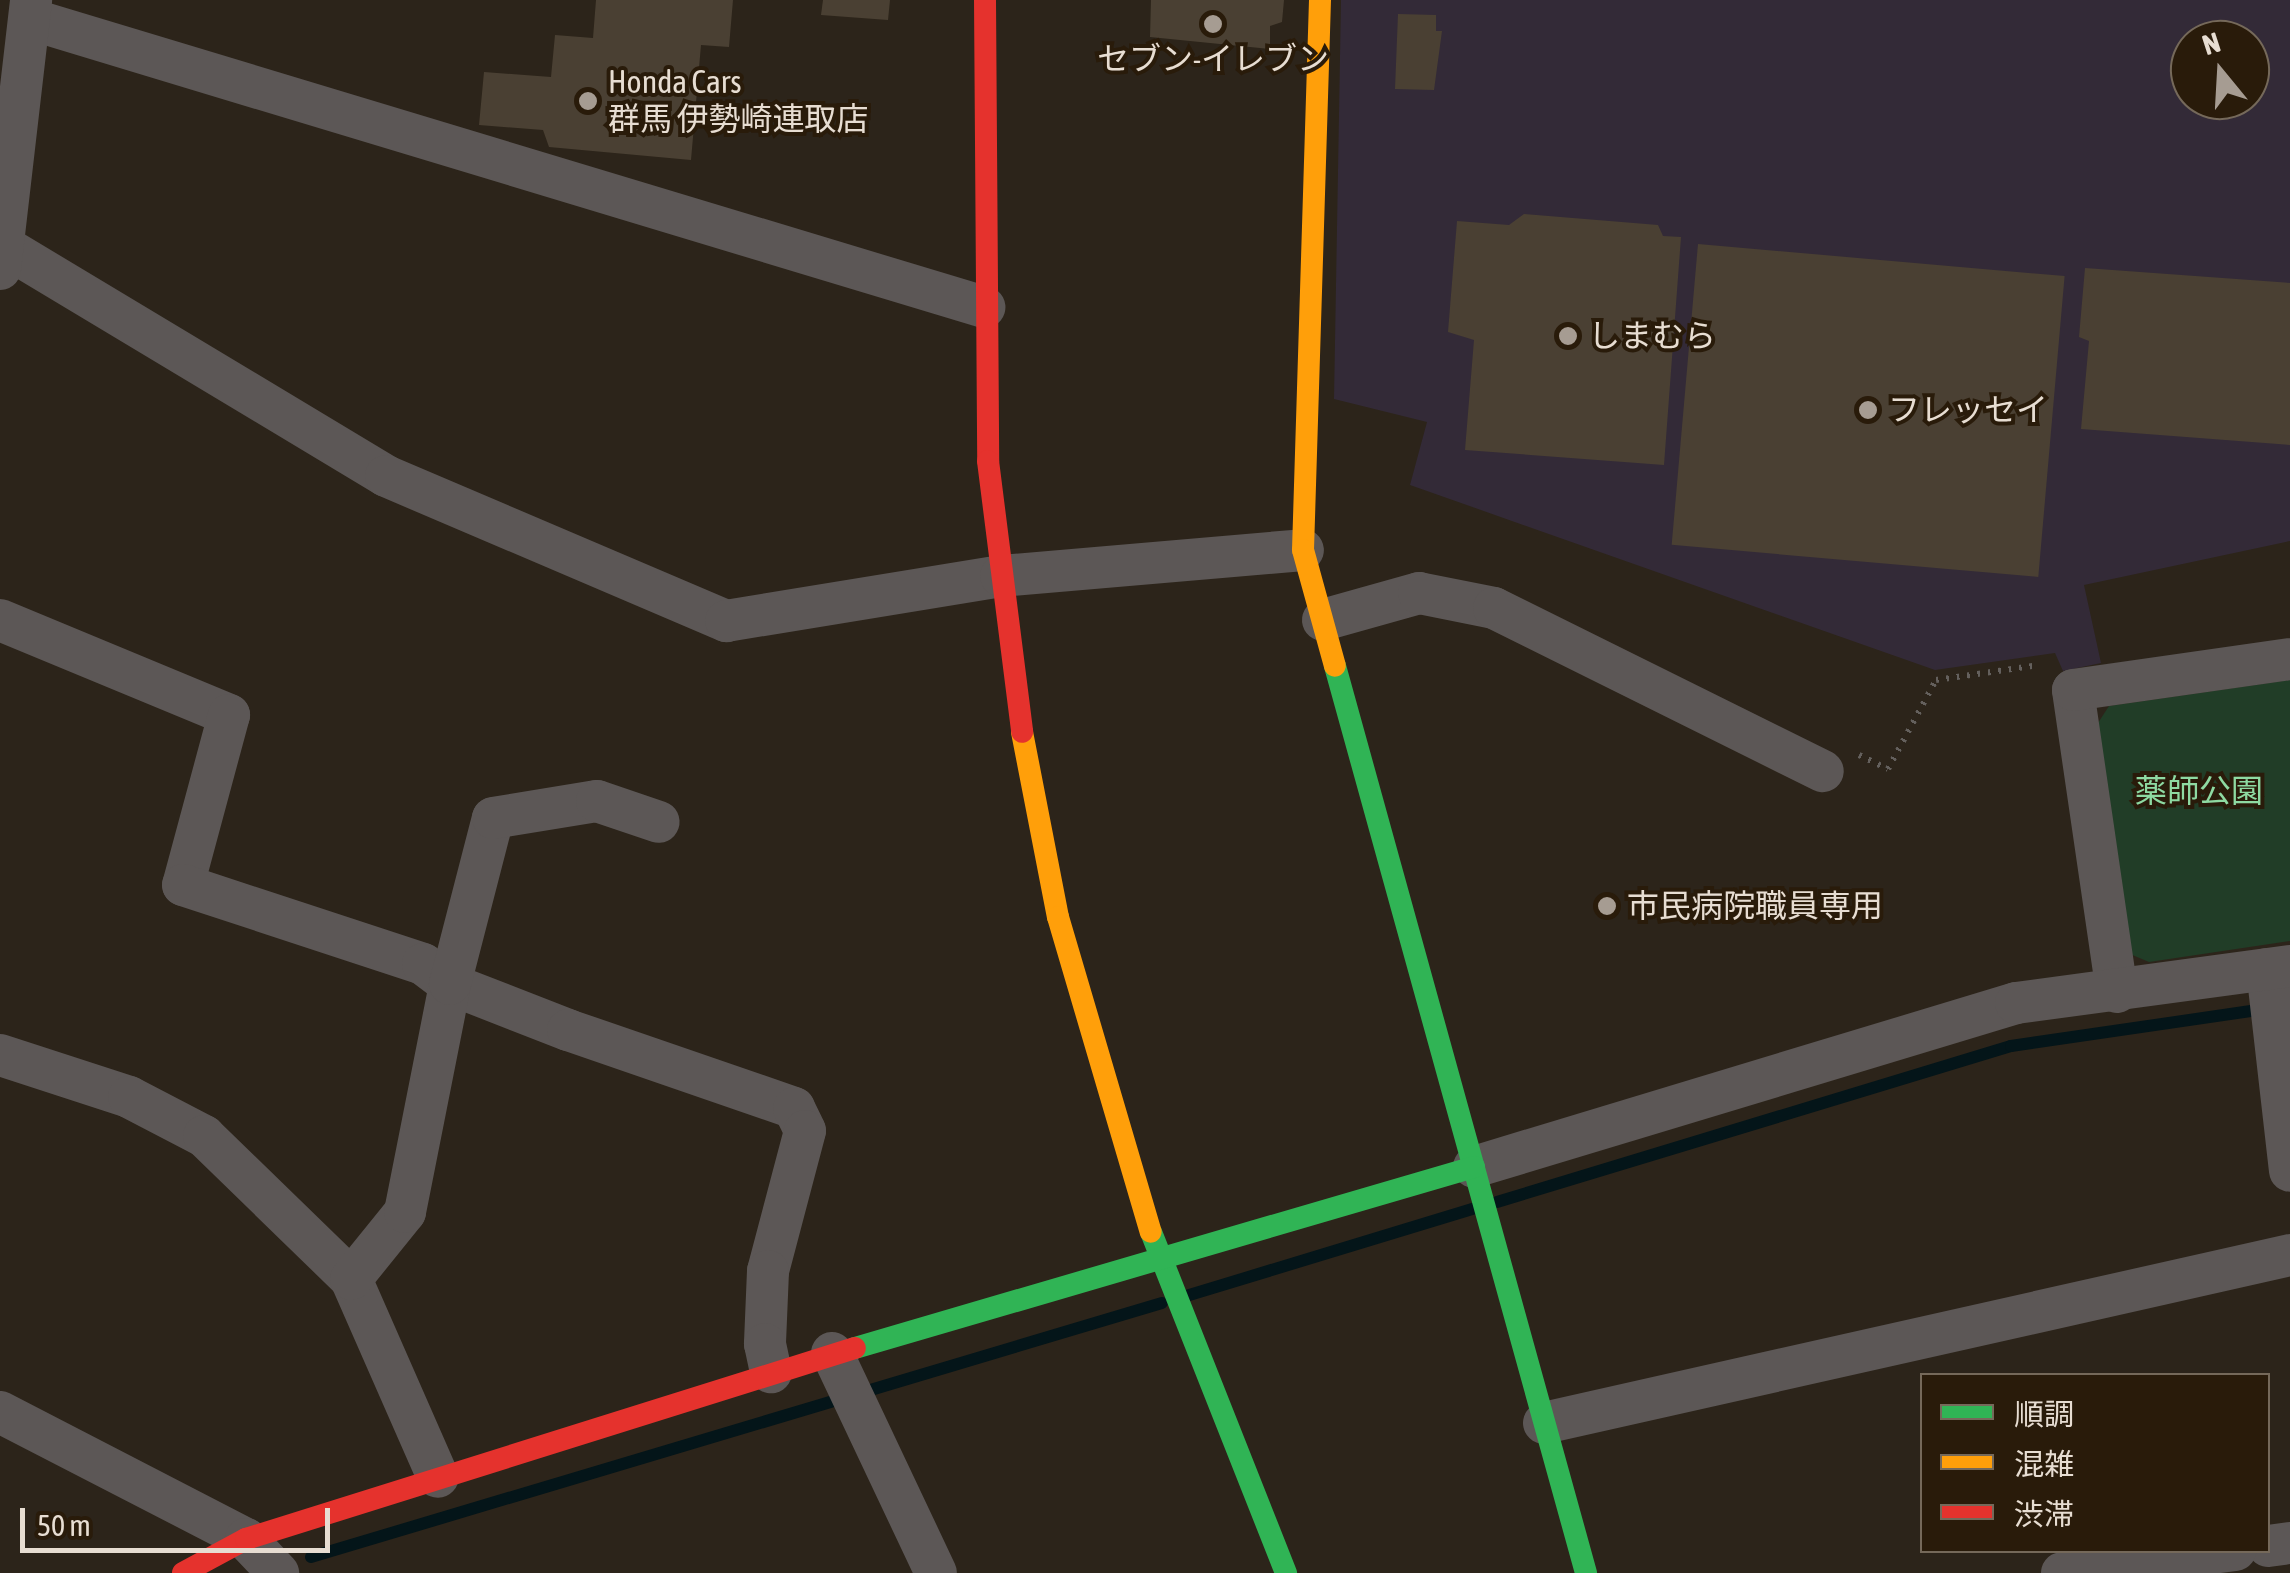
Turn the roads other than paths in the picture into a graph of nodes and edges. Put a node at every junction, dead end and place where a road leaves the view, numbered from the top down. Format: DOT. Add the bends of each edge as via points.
graph roads {
  1 [pos="985,0"];
  2 [pos="1320,0"];
  3 [pos="31,10"];
  4 [pos="2,253"];
  5 [pos="984,306"];
  6 [pos="1304,550"];
  7 [pos="1001,576"];
  8 [pos="0,620"];
  9 [pos="1323,620"];
  10 [pos="2290,659"];
  11 [pos="1822,770"];
  12 [pos="658,822"];
  13 [pos="2279,968"];
  14 [pos="450,984"];
  15 [pos="2117,992"];
  16 [pos="0,1055"];
  17 [pos="1474,1166"];
  18 [pos="2290,1171"];
  19 [pos="2290,1255"];
  20 [pos="1158,1258"];
  21 [pos="351,1279"];
  22 [pos="832,1353"];
  23 [pos="771,1372"];
  24 [pos="0,1412"];
  25 [pos="1544,1424"];
  26 [pos="438,1477"];
  27 [pos="246,1539"];
  28 [pos="2213,1553"];
  29 [pos="183,1573"];
  30 [pos="278,1573"];
  31 [pos="935,1573"];
  32 [pos="1286,1573"];
  33 [pos="1586,1573"];
  34 [pos="2062,1573"];
  1 -- 5 [label="street"];
  2 -- 6 [label="street"];
  3 -- 4 [label="street"];
  3 -- 5 [label="street"];
  4 -- 7 [label="street" via="386,476 726,621"];
  5 -- 7 [label="street" via="988,461"];
  6 -- 7 [label="street"];
  6 -- 9 [label="street"];
  7 -- 20 [label="street" via="1024,746 1058,917"];
  8 -- 14 [label="street" via="229,715 184,885 423,964"];
  9 -- 11 [label="street" via="1419,593 1494,608"];
  9 -- 17 [label="street"];
  10 -- 15 [label="street" via="2073,690"];
  12 -- 14 [label="street" via="597,801 492,818"];
  13 -- 15 [label="street"];
  13 -- 18 [label="street"];
  14 -- 21 [label="street" via="405,1212"];
  14 -- 23 [label="street" via="794,1108 805,1132 768,1271 765,1344"];
  15 -- 17 [label="street" via="2016,1002"];
  16 -- 21 [label="street" via="129,1097 204,1136"];
  17 -- 20 [label="street"];
  17 -- 25 [label="street"];
  19 -- 25 [label="street"];
  20 -- 22 [label="street"];
  20 -- 32 [label="street"];
  21 -- 26 [label="street"];
  22 -- 23 [label="street"];
  22 -- 31 [label="street"];
  23 -- 26 [label="street"];
  24 -- 27 [label="street"];
  25 -- 33 [label="street"];
  26 -- 27 [label="street"];
  27 -- 29 [label="street"];
  27 -- 30 [label="street"];
  28 -- 34 [label="street"];
}
